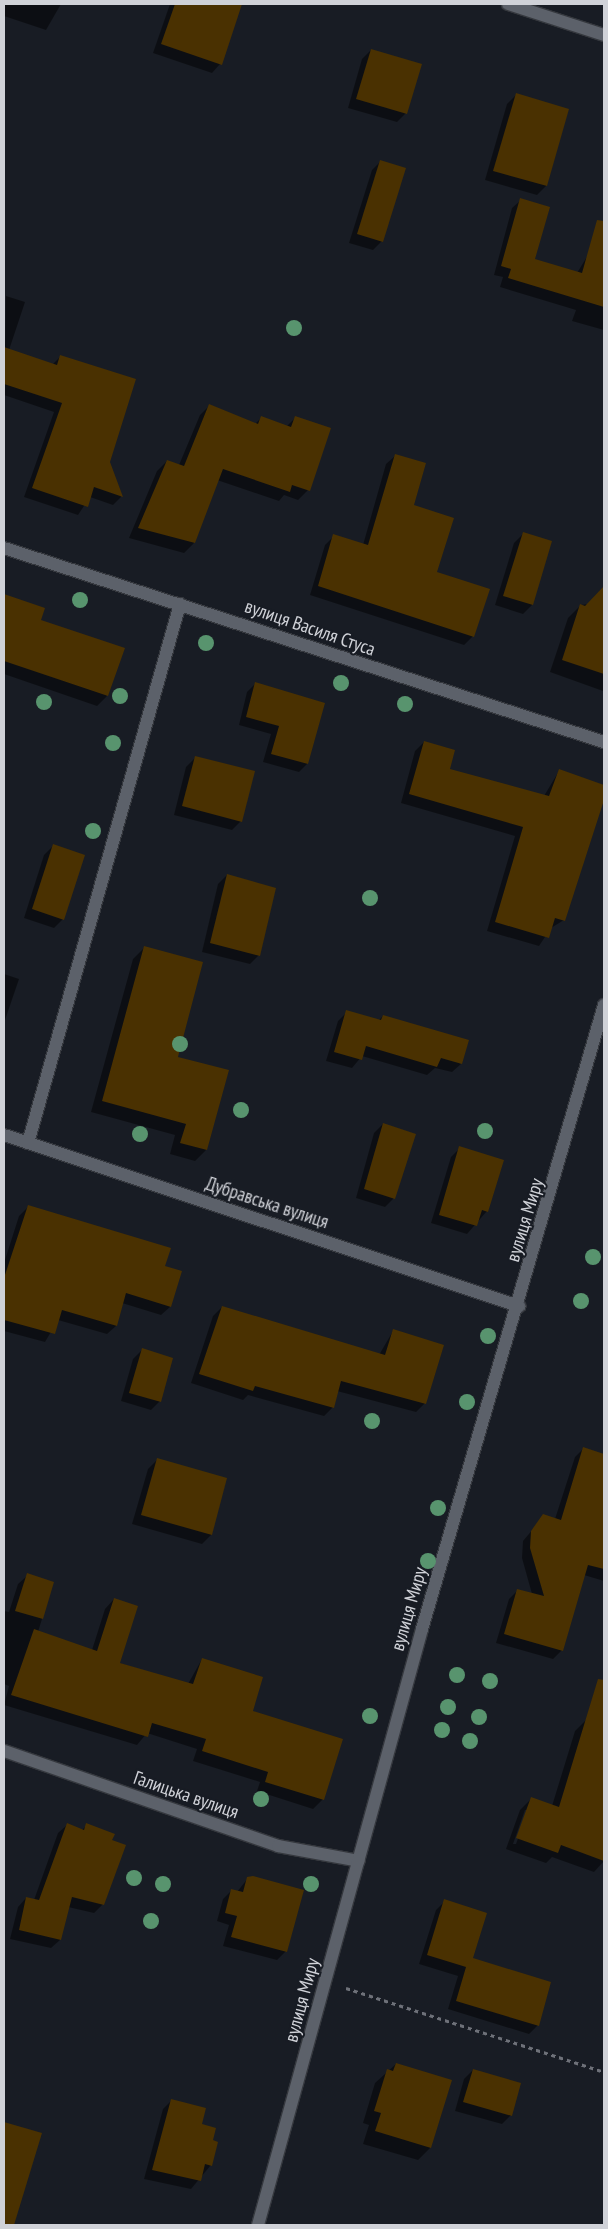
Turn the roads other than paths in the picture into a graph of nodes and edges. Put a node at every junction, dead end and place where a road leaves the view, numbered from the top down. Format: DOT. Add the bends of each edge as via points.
graph roads {
  1 [pos="508,4"];
  2 [pos="604,35"];
  3 [pos="4,548"];
  4 [pos="180,604"];
  5 [pos="604,742"];
  6 [pos="604,1005"];
  7 [pos="4,1136"];
  8 [pos="28,1144"];
  9 [pos="518,1306"];
  10 [pos="4,1751"];
  11 [pos="359,1861"];
  12 [pos="258,2225"];
  1 -- 2 [label="street"];
  3 -- 4 [label="street, вулиця Василя Стуса"];
  4 -- 5 [label="street, вулиця Василя Стуса"];
  4 -- 8 [label="street"];
  6 -- 9 [label="street, вулиця Миру"];
  7 -- 8 [label="street, Дубравська вулиця"];
  8 -- 9 [label="street, Дубравська вулиця"];
  9 -- 11 [label="street, вулиця Миру" via="422,1630"];
  10 -- 11 [label="street, Галицька вулиця" via="278,1846"];
  11 -- 12 [label="street, вулиця Миру"];
}
